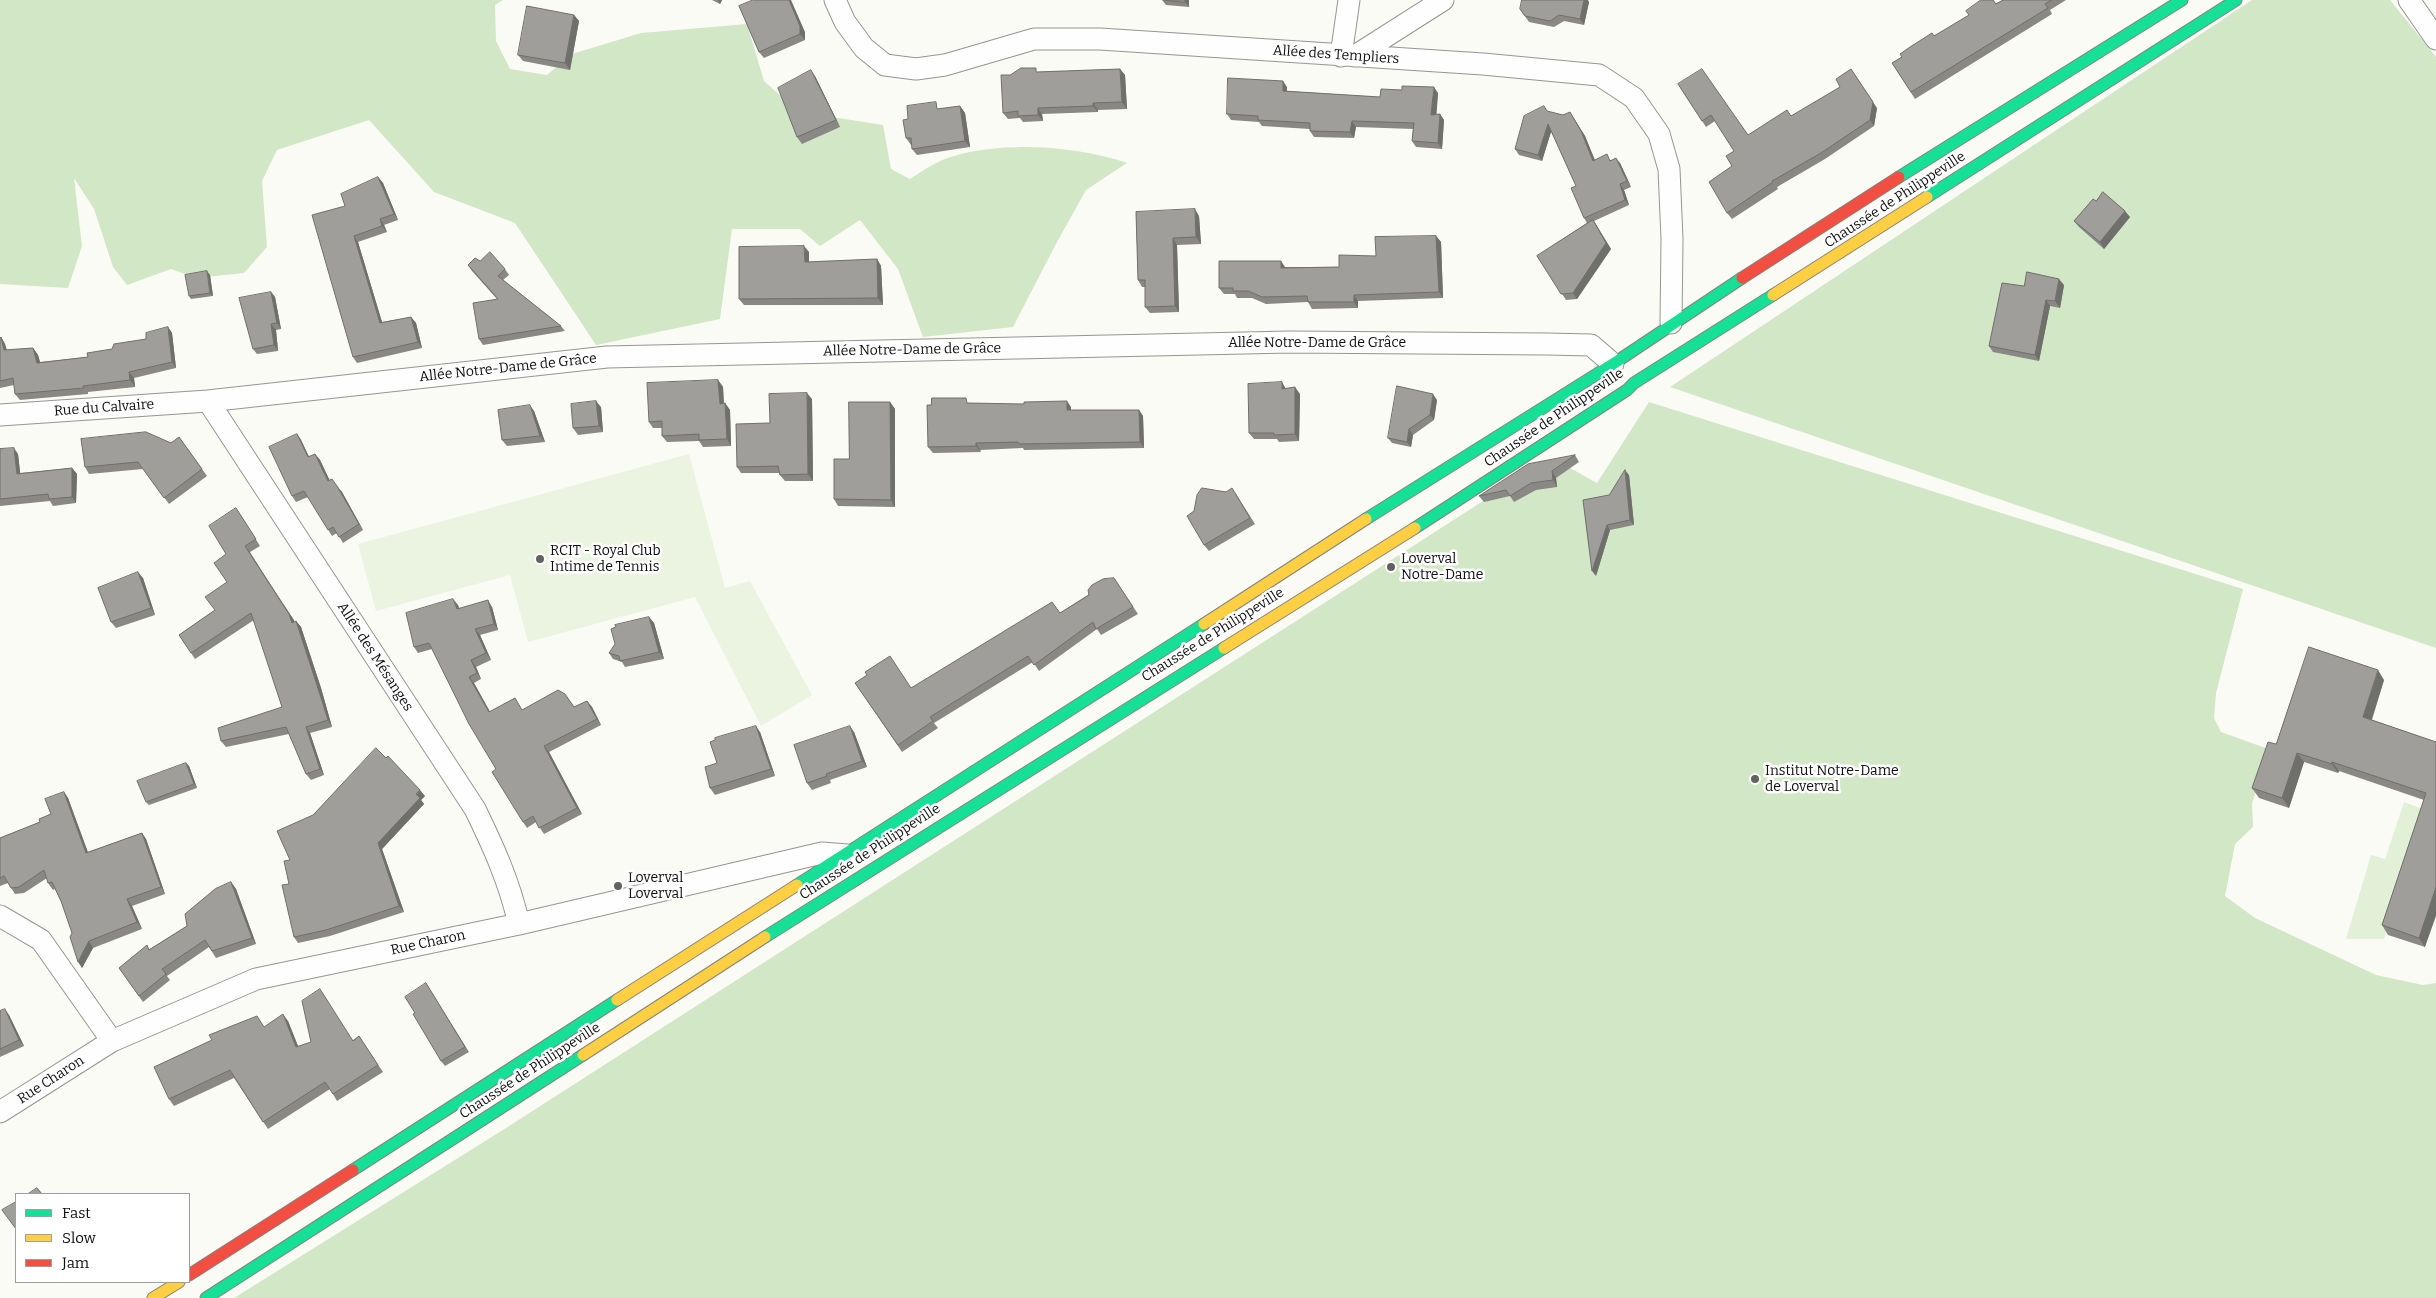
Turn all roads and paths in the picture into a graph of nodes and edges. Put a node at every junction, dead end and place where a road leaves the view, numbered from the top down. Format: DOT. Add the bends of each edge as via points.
graph roads {
  1 [pos="835,0"];
  2 [pos="1349,0"];
  3 [pos="1443,0"];
  4 [pos="2182,0"];
  5 [pos="2236,0"];
  6 [pos="2409,0"];
  7 [pos="2436,39"];
  8 [pos="1348,56"];
  9 [pos="1671,323"];
  10 [pos="1688,350"];
  11 [pos="1613,364"];
  12 [pos="1627,390"];
  13 [pos="208,401"];
  14 [pos="0,415"];
  15 [pos="845,855"];
  16 [pos="883,861"];
  17 [pos="0,916"];
  18 [pos="519,924"];
  19 [pos="112,1041"];
  20 [pos="0,1112"];
  21 [pos="190,1274"];
  22 [pos="177,1283"];
  23 [pos="153,1298"];
  24 [pos="206,1298"];
  1 -- 8 [label="street, Allée des Templiers" via="845,22 864,48 885,65 916,69 945,65 1034,39 1100,39"];
  2 -- 8 [label="street"];
  3 -- 8 [label="street"];
  4 -- 9 [label="main road, Chaussée de Philippeville" via="1807,234"];
  5 -- 10 [label="main road, Chaussée de Philippeville"];
  6 -- 7 [label="street"];
  8 -- 9 [label="street, Allée des Templiers" via="1599,75 1634,98 1659,134 1669,169"];
  9 -- 10 [label="main road"];
  9 -- 11 [label="main road, Chaussée de Philippeville"];
  10 -- 12 [label="main road, Chaussée de Philippeville"];
  11 -- 12 [label="main road"];
  11 -- 13 [label="street, Allée Notre-Dame de Grâce" via="1591,345 1290,342 607,357"];
  11 -- 15 [label="main road, Chaussée de Philippeville"];
  12 -- 16 [label="main road, Chaussée de Philippeville" via="1424,522"];
  13 -- 14 [label="street, Rue du Calvaire"];
  13 -- 18 [label="street, Allée des Mésanges" via="475,809 501,861"];
  15 -- 16 [label="street, Rue Charon"];
  15 -- 18 [label="street, Rue Charon" via="822,853"];
  15 -- 21 [label="main road, Chaussée de Philippeville"];
  16 -- 24 [label="main road, Chaussée de Philippeville"];
  17 -- 19 [label="street" via="41,940"];
  18 -- 19 [label="street, Rue Charon" via="256,980"];
  19 -- 20 [label="street, Rue Charon"];
  22 -- 23 [label="main road"];
}
